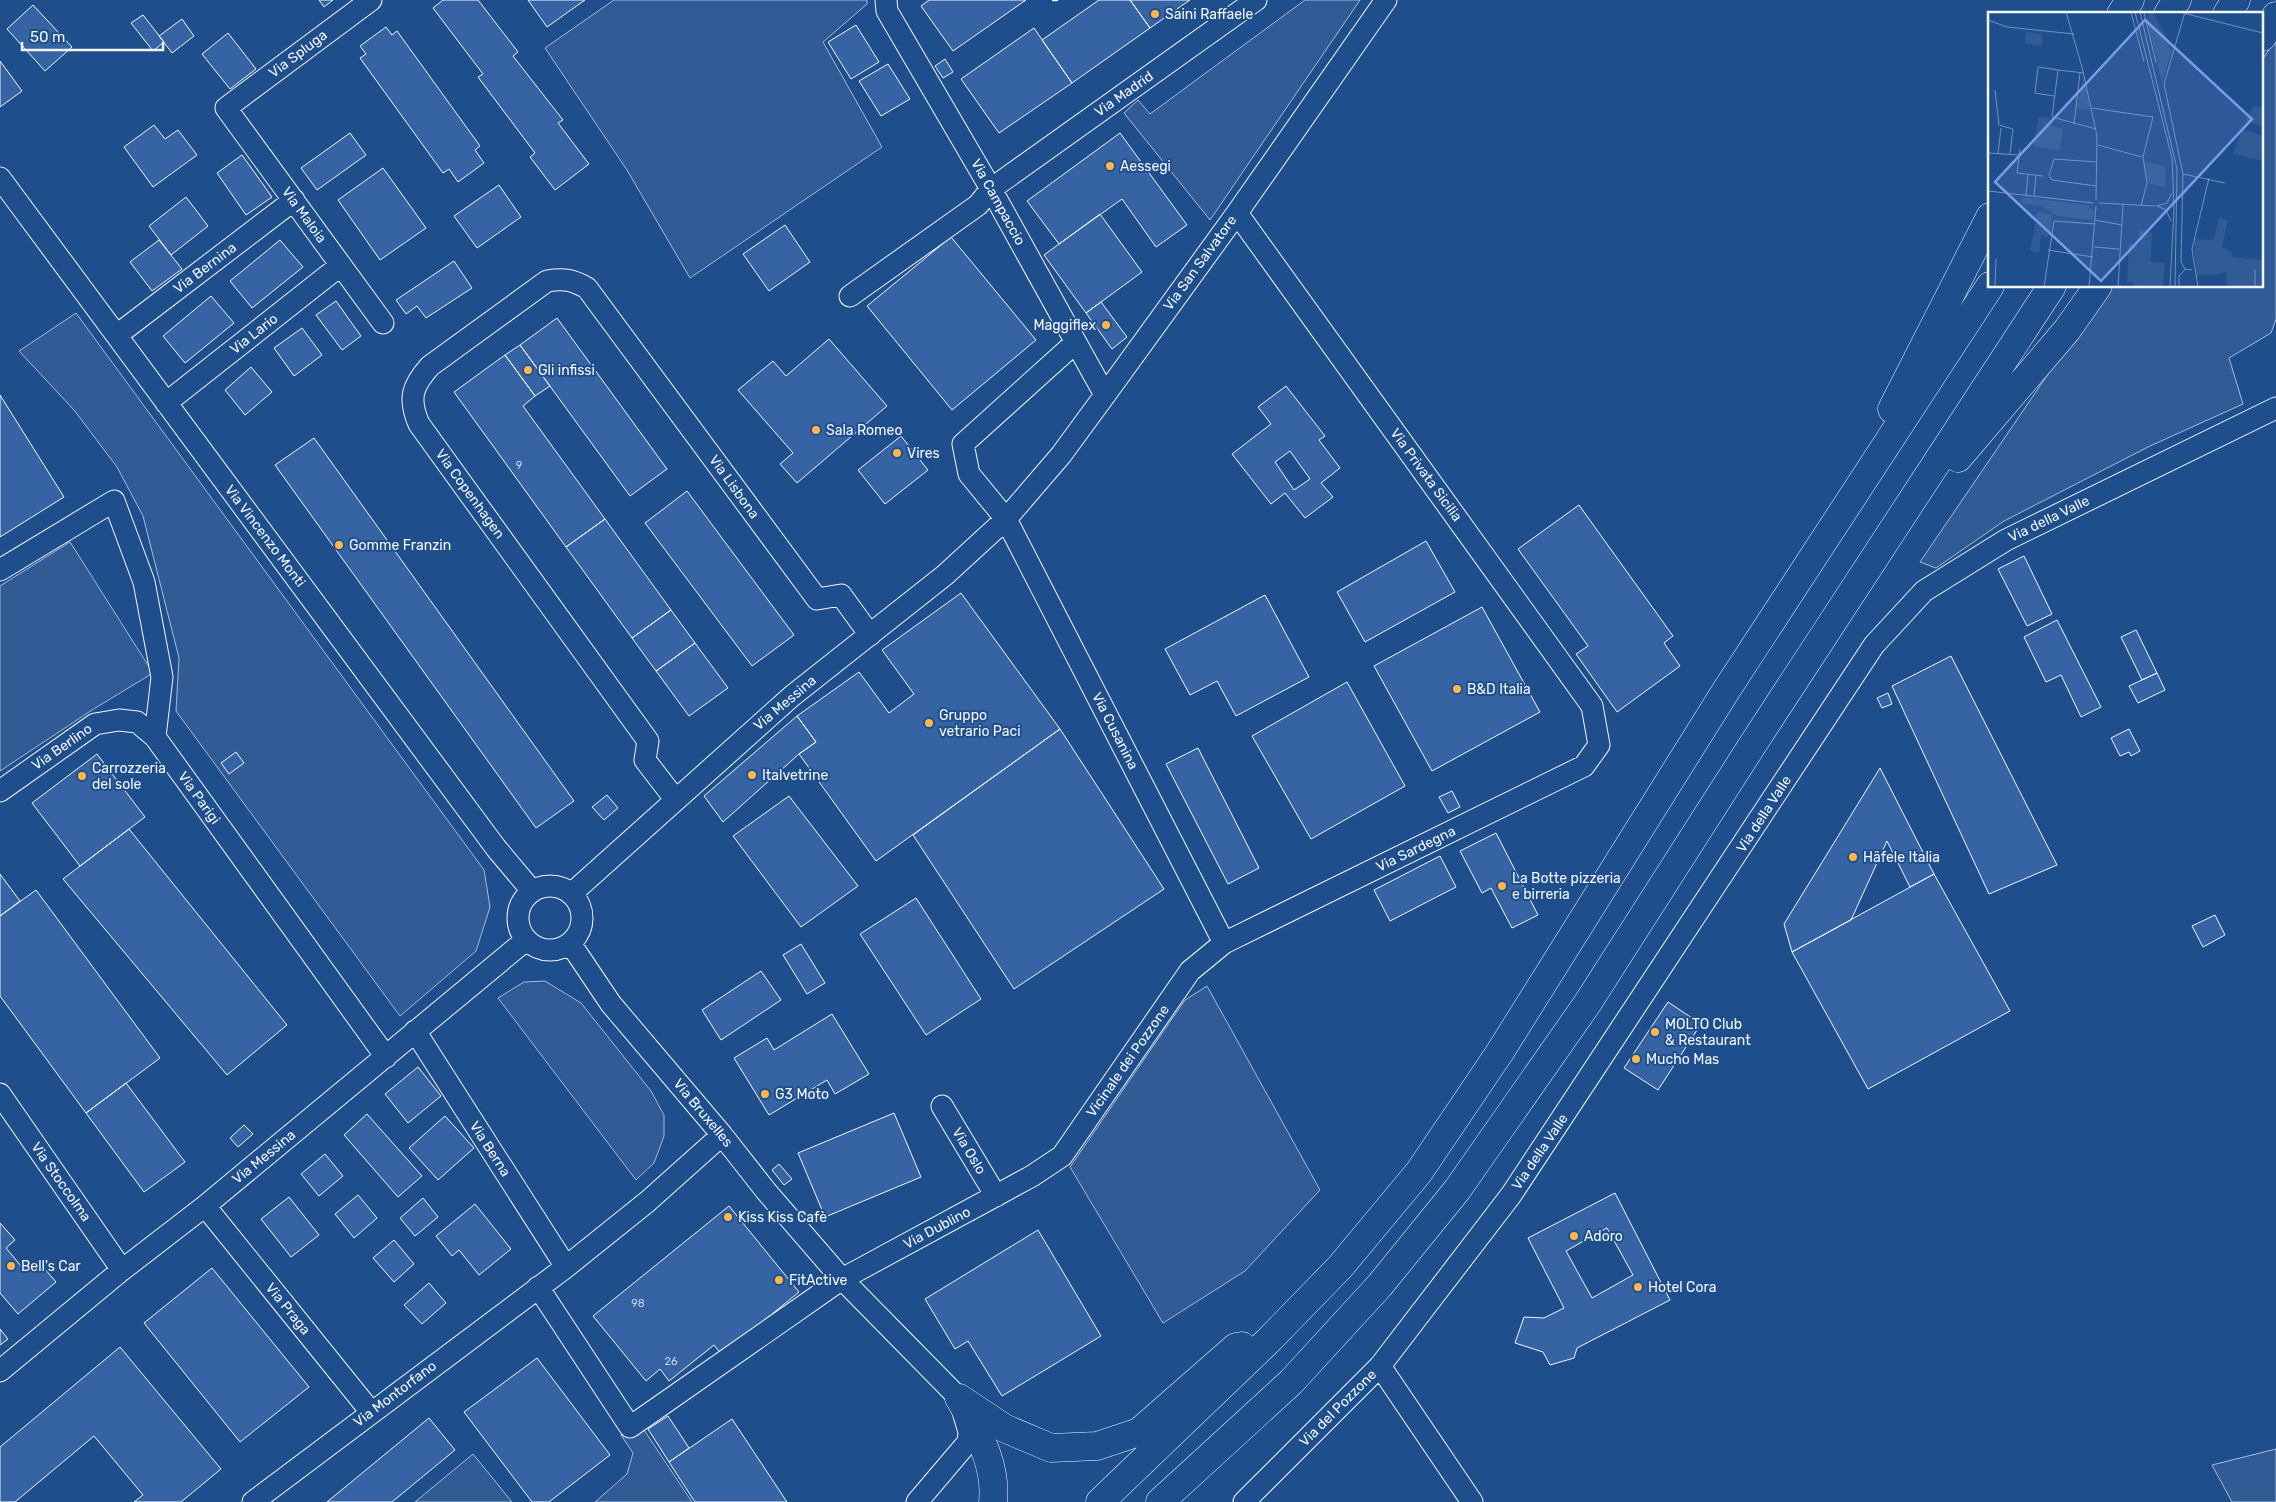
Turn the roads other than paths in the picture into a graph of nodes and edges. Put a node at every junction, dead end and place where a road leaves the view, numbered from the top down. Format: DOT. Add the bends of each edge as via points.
graph roads {
  1 [pos="370,0"];
  2 [pos="1256,0"];
  3 [pos="1386,0"];
  4 [pos="2130,0"];
  5 [pos="2178,0"];
  6 [pos="2236,0"];
  7 [pos="886,5"];
  8 [pos="2123,12"];
  9 [pos="2169,12"];
  10 [pos="2228,12"];
  11 [pos="2276,16"];
  12 [pos="2264,34"];
  13 [pos="226,108"];
  14 [pos="0,178"];
  15 [pos="991,188"];
  16 [pos="294,200"];
  17 [pos="1237,213"];
  18 [pos="1988,220"];
  19 [pos="341,265"];
  20 [pos="1989,288"];
  21 [pos="2051,288"];
  22 [pos="2097,288"];
  23 [pos="850,296"];
  24 [pos="609,316"];
  25 [pos="383,323"];
  26 [pos="117,335"];
  27 [pos="1075,343"];
  28 [pos="1105,395"];
  29 [pos="166,403"];
  30 [pos="2276,408"];
  31 [pos="1006,519"];
  32 [pos="1833,527"];
  33 [pos="1886,542"];
  34 [pos="0,570"];
  35 [pos="870,635"];
  36 [pos="155,737"];
  37 [pos="1599,745"];
  38 [pos="0,791"];
  39 [pos="675,799"];
  40 [pos="532,891"];
  41 [pos="571,894"];
  42 [pos="526,940"];
  43 [pos="570,943"];
  44 [pos="1224,943"];
  45 [pos="415,1031"];
  46 [pos="386,1057"];
  47 [pos="0,1094"];
  48 [pos="942,1106"];
  49 [pos="722,1135"];
  50 [pos="1032,1176"];
  51 [pos="996,1196"];
  52 [pos="205,1206"];
  53 [pos="566,1267"];
  54 [pos="122,1270"];
  55 [pos="842,1279"];
  56 [pos="538,1287"];
  57 [pos="1268,1341"];
  58 [pos="1380,1366"];
  59 [pos="0,1371"];
  60 [pos="959,1398"];
  61 [pos="371,1412"];
  62 [pos="252,1502"];
  63 [pos="917,1502"];
  64 [pos="993,1502"];
  65 [pos="1100,1502"];
  66 [pos="1160,1502"];
  67 [pos="1244,1502"];
  68 [pos="1472,1502"];
  1 -- 13 [label="street, Via Spluga"];
  2 -- 15 [label="street, Via Madrid"];
  3 -- 17 [label="street, Via San Salvatore"];
  4 -- 8 [label="highway"];
  5 -- 9 [label="highway"];
  6 -- 10 [label="highway"];
  7 -- 15 [label="street, Via Campaccio"];
  11 -- 12 [label="highway"];
  13 -- 16 [label="street, Via Maloia"];
  14 -- 26 [label="street, Via Vincenzo Monti"];
  15 -- 23 [label="street, Via Madrid" via="978,205"];
  15 -- 27 [label="street, Via Campaccio"];
  16 -- 19 [label="street, Via Maloia"];
  16 -- 26 [label="street, Via Bernina"];
  17 -- 28 [label="street, Via San Salvatore"];
  17 -- 37 [label="street, Via Privata Sicilia" via="1592,706"];
  18 -- 32 [label="highway"];
  19 -- 25 [label="street, Via Maloia"];
  19 -- 29 [label="street, Via Lario"];
  20 -- 32 [label="highway"];
  21 -- 33 [label="highway"];
  22 -- 33 [label="highway" via="2067,330"];
  24 -- 35 [label="street, Via Lisbona" via="816,599 841,595"];
  24 -- 39 [label="street, Via Copenhagen" via="587,288 573,280 547,281 430,366 419,379 413,394 413,410 419,424 648,741 645,760"];
  26 -- 29 [label="street, Via Vincenzo Monti"];
  27 -- 28 [label="street, Via Campaccio"];
  27 -- 31 [label="street, Via Cusanina" via="963,444 969,474"];
  28 -- 31 [label="street, Via San Salvatore"];
  29 -- 40 [label="street, Via Vincenzo Monti" via="490,840"];
  30 -- 58 [label="street, Via della Valle" via="2006,540 1924,591 1874,644 1511,1195"];
  31 -- 35 [label="street, Via Messina" via="956,566"];
  31 -- 44 [label="street, Via Cusanina"];
  32 -- 57 [label="highway" via="1721,698 1500,1052 1419,1172 1340,1267"];
  33 -- 66 [label="highway" via="1587,1004 1457,1190 1380,1285 1291,1382"];
  34 -- 36 [label="street" via="114,501 144,582 162,677"];
  35 -- 39 [label="street, Via Messina" via="792,696"];
  36 -- 38 [label="street, Via Berlino" via="137,722 119,720 95,724"];
  36 -- 46 [label="street, Via Parigi"];
  37 -- 44 [label="street, Via Sardegna" via="1584,766"];
  39 -- 41 [label="street, Via Messina"];
  40 -- 41 [label="street" via="552,886"];
  40 -- 42 [label="street" via="519,909 520,931"];
  41 -- 43 [label="street" via="577,901 582,919"];
  42 -- 43 [label="street" via="543,949 562,948"];
  42 -- 45 [label="street, Via Messina"];
  43 -- 49 [label="street, Via Bruxelles" via="611,1004"];
  44 -- 50 [label="street, Vicinale dei Pozzone" via="1190,971 1062,1156"];
  45 -- 46 [label="street, Via Messina"];
  45 -- 53 [label="street, Via Berna"];
  46 -- 52 [label="street, Via Messina"];
  47 -- 54 [label="street, Via Stoccolma"];
  48 -- 51 [label="street, Via Oslo"];
  49 -- 53 [label="street, Via Montorfano" via="647,1202"];
  49 -- 55 [label="street, Via Bruxelles"];
  50 -- 51 [label="street, Via Dublino"];
  51 -- 55 [label="street, Via Dublino"];
  52 -- 54 [label="street, Via Messina"];
  52 -- 61 [label="street, Via Praga"];
  53 -- 56 [label="street, Via Montorfano"];
  54 -- 59 [label="street, Via Messina"];
  55 -- 56 [label="street" via="630,1427"];
  55 -- 60 [label="street, Via Bruxelles"];
  56 -- 61 [label="street, Via Montorfano"];
  57 -- 60 [label="highway" via="1236,1347 1139,1432 1097,1446 1051,1448 1004,1428"];
  57 -- 65 [label="highway"];
  58 -- 67 [label="street, Via del Pozzone"];
  58 -- 68 [label="street, Via del Pozzone"];
  60 -- 63 [label="street" via="969,1432 968,1442"];
  60 -- 64 [label="highway" via="988,1453"];
  61 -- 62 [label="street, Via Montorfano"];
}
